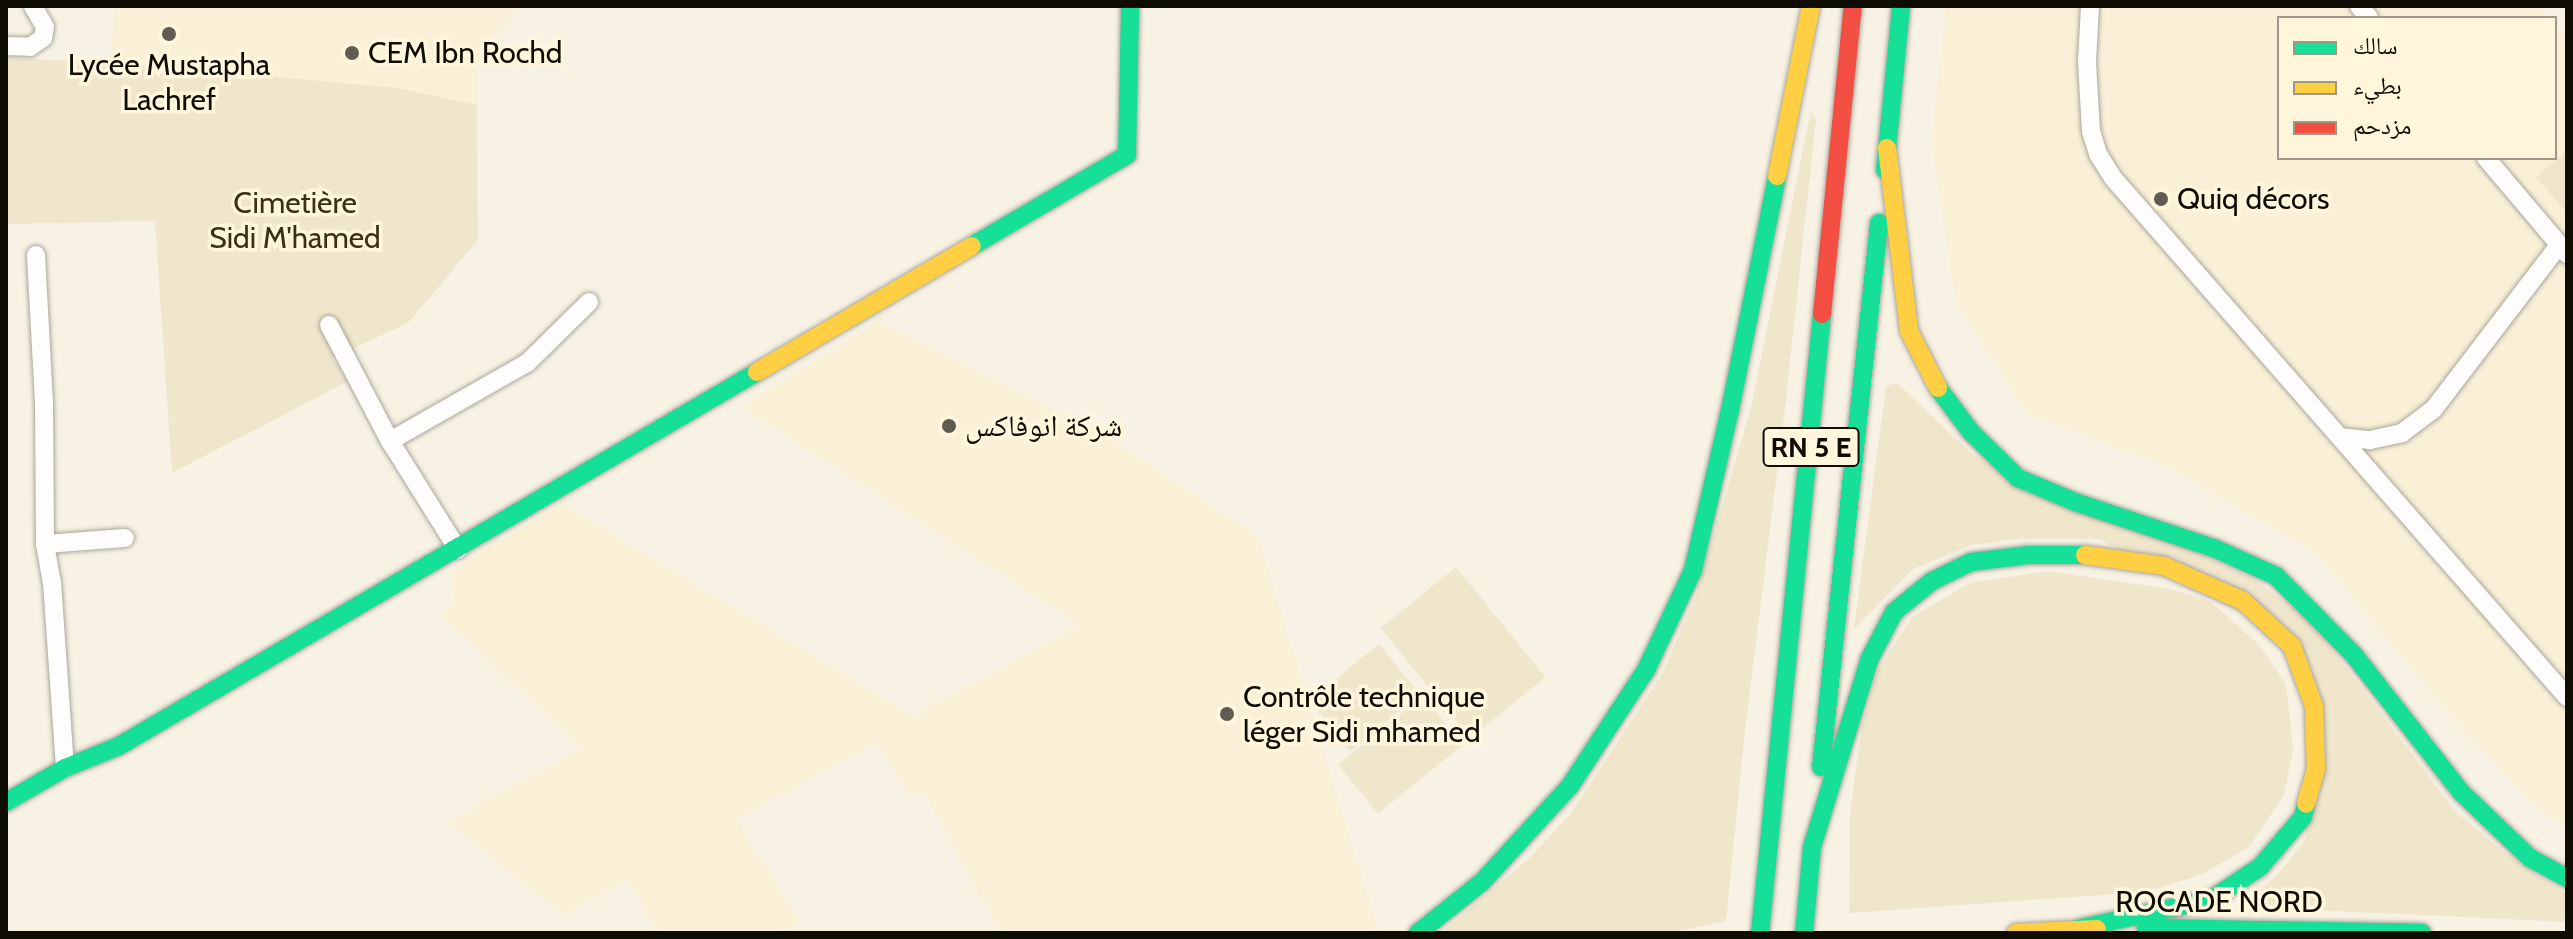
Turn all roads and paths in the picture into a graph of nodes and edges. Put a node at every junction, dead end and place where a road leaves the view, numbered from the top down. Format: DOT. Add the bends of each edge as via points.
graph roads {
  1 [pos="33,6"];
  2 [pos="1130,6"];
  3 [pos="1811,6"];
  4 [pos="1853,6"];
  5 [pos="1901,6"];
  6 [pos="2090,6"];
  7 [pos="6,46"];
  8 [pos="1887,148"];
  9 [pos="2488,160"];
  10 [pos="2563,250"];
  11 [pos="36,255"];
  12 [pos="589,302"];
  13 [pos="329,325"];
  14 [pos="2340,437"];
  15 [pos="390,441"];
  16 [pos="125,538"];
  17 [pos="45,544"];
  18 [pos="458,550"];
  19 [pos="2567,697"];
  20 [pos="65,768"];
  21 [pos="6,802"];
  22 [pos="1812,847"];
  23 [pos="2567,878"];
  24 [pos="2077,929"];
  25 [pos="1418,933"];
  26 [pos="1760,933"];
  27 [pos="1804,933"];
  28 [pos="2016,933"];
  29 [pos="2422,933"];
  1 -- 7 [label="street" via="45,27 43,38 30,47"];
  2 -- 18 [label="main road" via="1127,155"];
  3 -- 25 [label="main road" via="1693,570 1646,670 1570,786 1482,882"];
  4 -- 26 [label="main road, RN 5 E"];
  5 -- 8 [label="main road, RN 5 E"];
  6 -- 14 [label="street" via="2088,94 2098,154 2171,247"];
  8 -- 22 [label="main road, RN 5 E"];
  8 -- 23 [label="main road" via="1909,331 1930,378 1971,432 2018,478 2276,576 2354,655 2462,793 2530,858"];
  9 -- 10 [label="street"];
  10 -- 14 [label="street" via="2433,410 2402,433 2370,440"];
  11 -- 17 [label="street"];
  12 -- 15 [label="street" via="527,363"];
  13 -- 15 [label="street"];
  14 -- 19 [label="street"];
  15 -- 18 [label="street"];
  16 -- 17 [label="street"];
  17 -- 20 [label="street"];
  18 -- 20 [label="main road" via="119,746"];
  20 -- 21 [label="main road"];
  22 -- 24 [label="main road" via="1869,660 1894,612 1932,581 1971,562 2029,555 2104,555 2164,566 2243,601 2292,646 2314,706 2316,769 2303,817 2260,867 2212,899"];
  22 -- 27 [label="main road, RN 5 E"];
  24 -- 28 [label="main road, ROCADE NORD"];
  24 -- 29 [label="main road, ROCADE NORD"];
}
